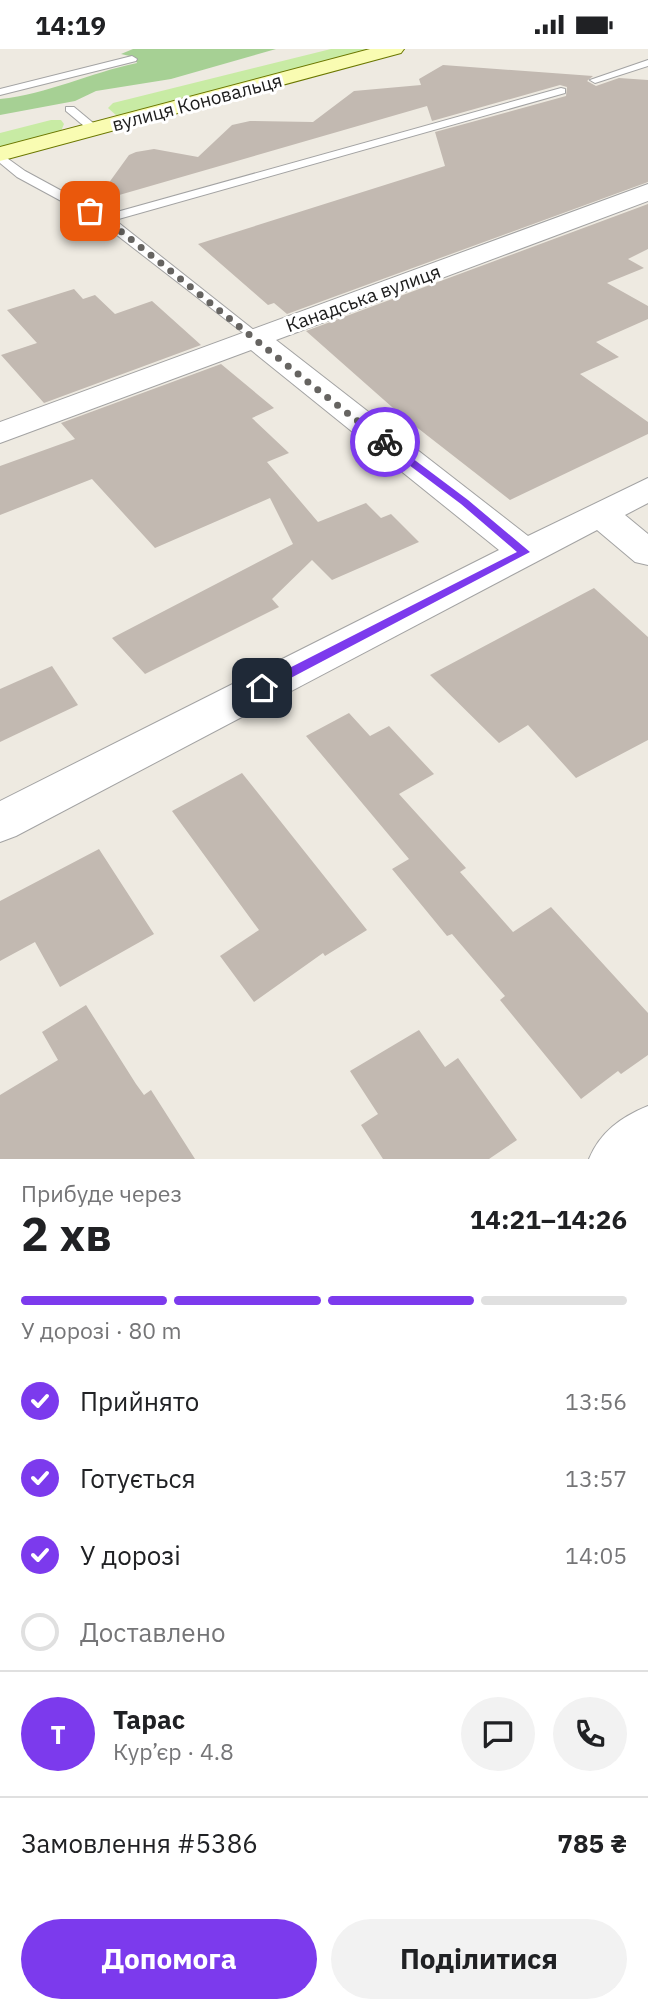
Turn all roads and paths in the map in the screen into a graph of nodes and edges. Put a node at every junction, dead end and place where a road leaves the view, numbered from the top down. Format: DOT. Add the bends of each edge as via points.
graph roads {
  1 [pos="312,49"];
  2 [pos="394,49"];
  3 [pos="285,56"];
  4 [pos="132,59"];
  5 [pos="648,63"];
  6 [pos="595,81"];
  7 [pos="561,91"];
  8 [pos="0,92"];
  9 [pos="97,103"];
  10 [pos="70,109"];
  11 [pos="47,115"];
  12 [pos="94,129"];
  13 [pos="0,155"];
  14 [pos="648,193"];
  15 [pos="105,219"];
  16 [pos="255,338"];
  17 [pos="0,433"];
  18 [pos="648,489"];
  19 [pos="599,513"];
  20 [pos="524,552"];
  21 [pos="648,553"];
  22 [pos="0,823"];
  23 [pos="648,1134"];
  24 [pos="617,1159"];
  1 -- 3 [label="main road, вулиця Коновальця"];
  2 -- 12 [label="main road, вулиця Коновальця"];
  4 -- 8 [label="lane"];
  5 -- 6 [label="lane"];
  7 -- 15 [label="lane"];
  9 -- 10 [label="main road, вулиця Коновальця"];
  10 -- 11 [label="main road, вулиця Коновальця"];
  10 -- 12 [label="lane"];
  12 -- 13 [label="main road, вулиця Коновальця"];
  13 -- 15 [label="lane" via="21,174"];
  14 -- 16 [label="street, Канадська вулиця"];
  15 -- 16 [label="lane"];
  16 -- 17 [label="street, Канадська вулиця"];
  16 -- 20 [label="street"];
  18 -- 19 [label="street"];
  19 -- 20 [label="street"];
  19 -- 21 [label="street"];
  20 -- 22 [label="street"];
  23 -- 24 [label="street"];
}
